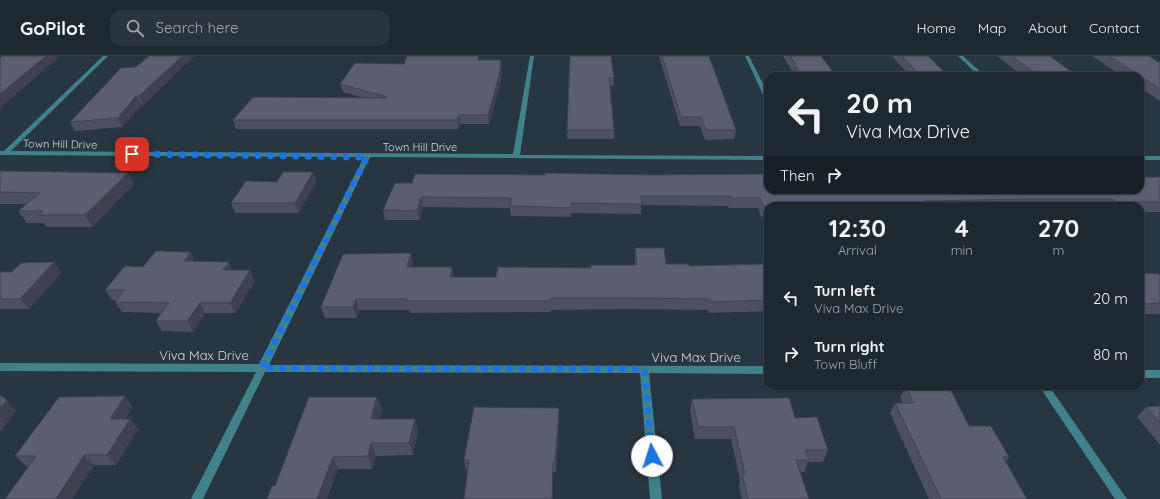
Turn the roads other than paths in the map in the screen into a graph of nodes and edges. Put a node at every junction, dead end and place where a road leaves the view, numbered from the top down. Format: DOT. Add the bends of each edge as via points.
graph roads {
  1 [pos="106,56"];
  2 [pos="532,56"];
  3 [pos="747,56"];
  4 [pos="960,56"];
  5 [pos="978,72"];
  6 [pos="764,91"];
  7 [pos="3,153"];
  8 [pos="367,157"];
  9 [pos="516,157"];
  10 [pos="764,158"];
  11 [pos="1144,158"];
  12 [pos="1160,158"];
  13 [pos="0,367"];
  14 [pos="262,368"];
  15 [pos="644,369"];
  16 [pos="764,370"];
  17 [pos="1144,374"];
  18 [pos="1160,374"];
  19 [pos="1047,390"];
  20 [pos="197,499"];
  21 [pos="656,499"];
  22 [pos="1121,499"];
  1 -- 7 [label="street"];
  2 -- 9 [label="street"];
  3 -- 6 [label="street"];
  4 -- 5 [label="street"];
  7 -- 8 [label="street, Town Hill Drive"];
  8 -- 9 [label="street, Town Hill Drive"];
  8 -- 14 [label="street"];
  9 -- 10 [label="street, Town Hill Drive"];
  11 -- 12 [label="street"];
  13 -- 14 [label="street, Viva Max Drive"];
  14 -- 15 [label="street, Viva Max Drive"];
  14 -- 20 [label="street"];
  15 -- 16 [label="street, Viva Max Drive"];
  15 -- 21 [label="street"];
  17 -- 18 [label="street"];
  19 -- 22 [label="street"];
}
